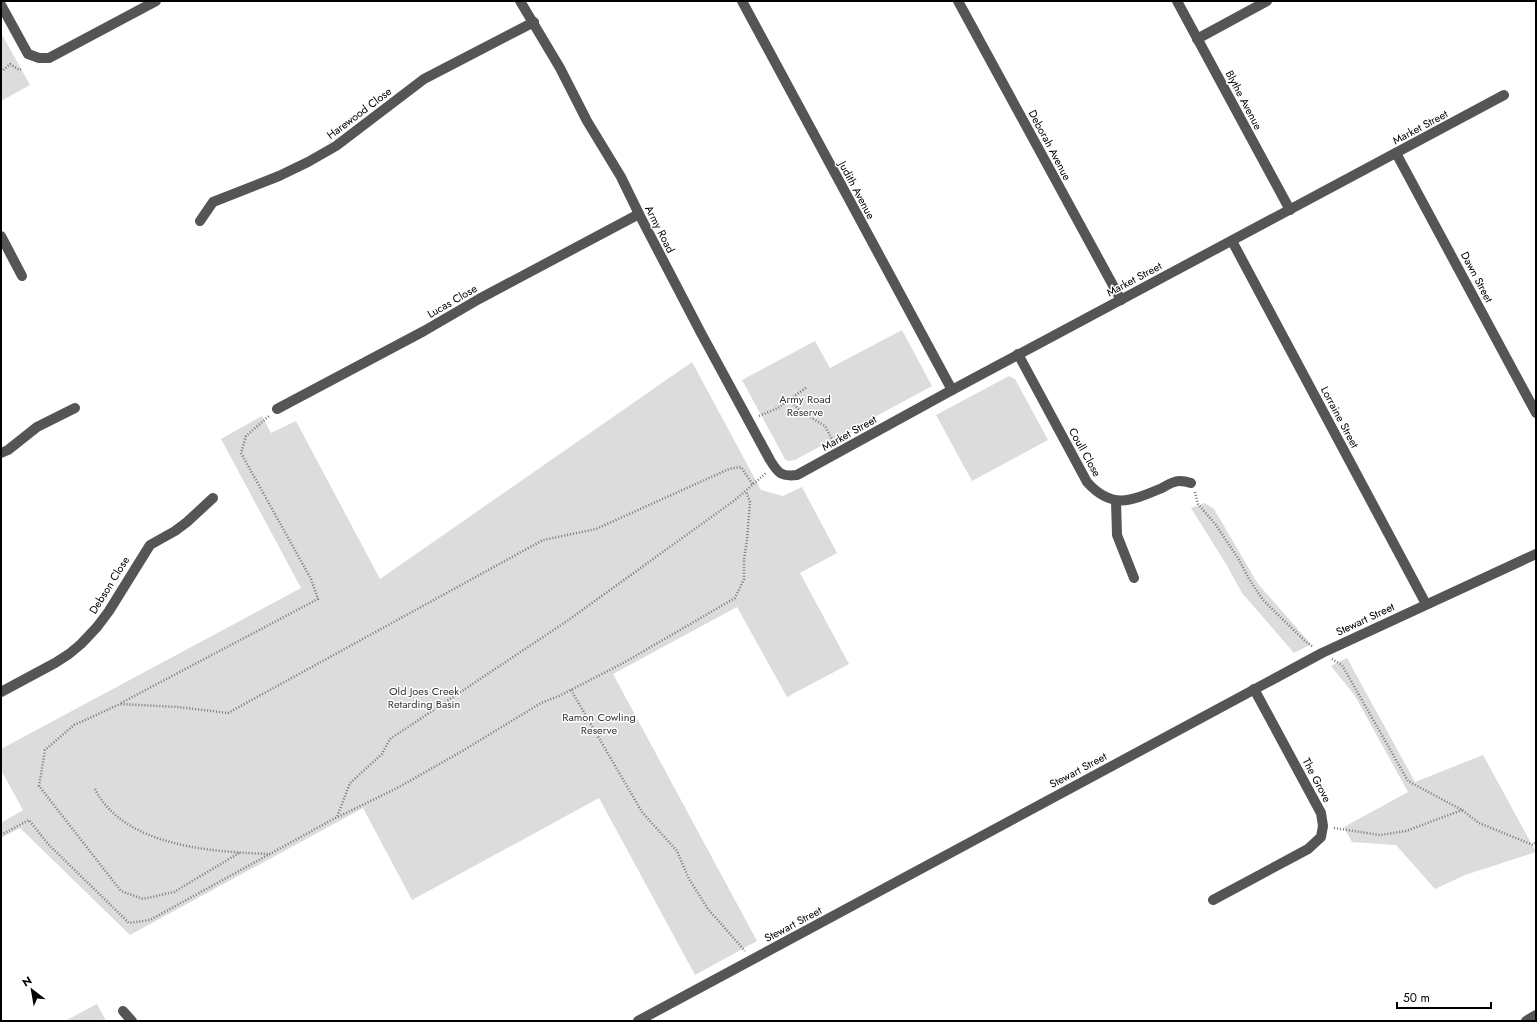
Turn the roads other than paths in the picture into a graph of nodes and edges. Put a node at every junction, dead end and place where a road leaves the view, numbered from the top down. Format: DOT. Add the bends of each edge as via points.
graph roads {
  1 [pos="156,1"];
  2 [pos="520,1"];
  3 [pos="742,1"];
  4 [pos="958,1"];
  5 [pos="1177,1"];
  6 [pos="1267,1"];
  7 [pos="1,5"];
  8 [pos="534,22"];
  9 [pos="1197,38"];
  10 [pos="1504,95"];
  11 [pos="1396,153"];
  12 [pos="1290,210"];
  13 [pos="639,214"];
  14 [pos="200,221"];
  15 [pos="1,236"];
  16 [pos="1232,241"];
  17 [pos="22,276"];
  18 [pos="1121,300"];
  19 [pos="1018,354"];
  20 [pos="952,390"];
  21 [pos="75,408"];
  22 [pos="277,409"];
  23 [pos="1536,413"];
  24 [pos="1,453"];
  25 [pos="776,470"];
  26 [pos="1191,483"];
  27 [pos="213,498"];
  28 [pos="1116,501"];
  29 [pos="1536,554"];
  30 [pos="1134,578"];
  31 [pos="1426,604"];
  32 [pos="1254,689"];
  33 [pos="1,692"];
  34 [pos="1213,900"];
  35 [pos="123,1011"];
  36 [pos="1536,1016"];
  37 [pos="132,1021"];
  38 [pos="638,1021"];
  39 [pos="1526,1021"];
  1 -- 7 [label="street" via="49,58 28,54"];
  2 -- 8 [label="street, Army Road"];
  3 -- 20 [label="street, Judith Avenue"];
  4 -- 18 [label="street, Deborah Avenue"];
  5 -- 9 [label="street, Blythe Avenue"];
  6 -- 9 [label="street"];
  8 -- 13 [label="street, Army Road"];
  8 -- 14 [label="street, Harewood Close" via="424,79 336,146 308,162 213,202"];
  9 -- 12 [label="street, Blythe Avenue"];
  10 -- 11 [label="street, Market Street"];
  11 -- 12 [label="street, Market Street"];
  11 -- 23 [label="street, Dawn Street"];
  12 -- 16 [label="street, Market Street"];
  13 -- 22 [label="street, Lucas Close"];
  13 -- 25 [label="street, Army Road"];
  15 -- 17 [label="street"];
  16 -- 18 [label="street, Market Street"];
  16 -- 31 [label="street, Lorraine Street"];
  18 -- 19 [label="street, Market Street"];
  19 -- 20 [label="street, Market Street"];
  19 -- 28 [label="street, Coull Close" via="1086,482 1095,491"];
  20 -- 25 [label="street, Market Street" via="797,475 786,476"];
  21 -- 24 [label="street" via="37,427"];
  26 -- 28 [label="street" via="1178,481 1144,495 1122,502"];
  27 -- 33 [label="street, Debson Close" via="175,531 150,545 109,611 81,644 55,663"];
  28 -- 30 [label="street" via="1117,535"];
  29 -- 31 [label="street, Stewart Street"];
  31 -- 32 [label="street, Stewart Street" via="1322,653"];
  32 -- 34 [label="street, The Grove" via="1321,813 1321,837 1308,850"];
  32 -- 38 [label="street, Stewart Street"];
  35 -- 37 [label="street"];
  36 -- 39 [label="street"];
}
